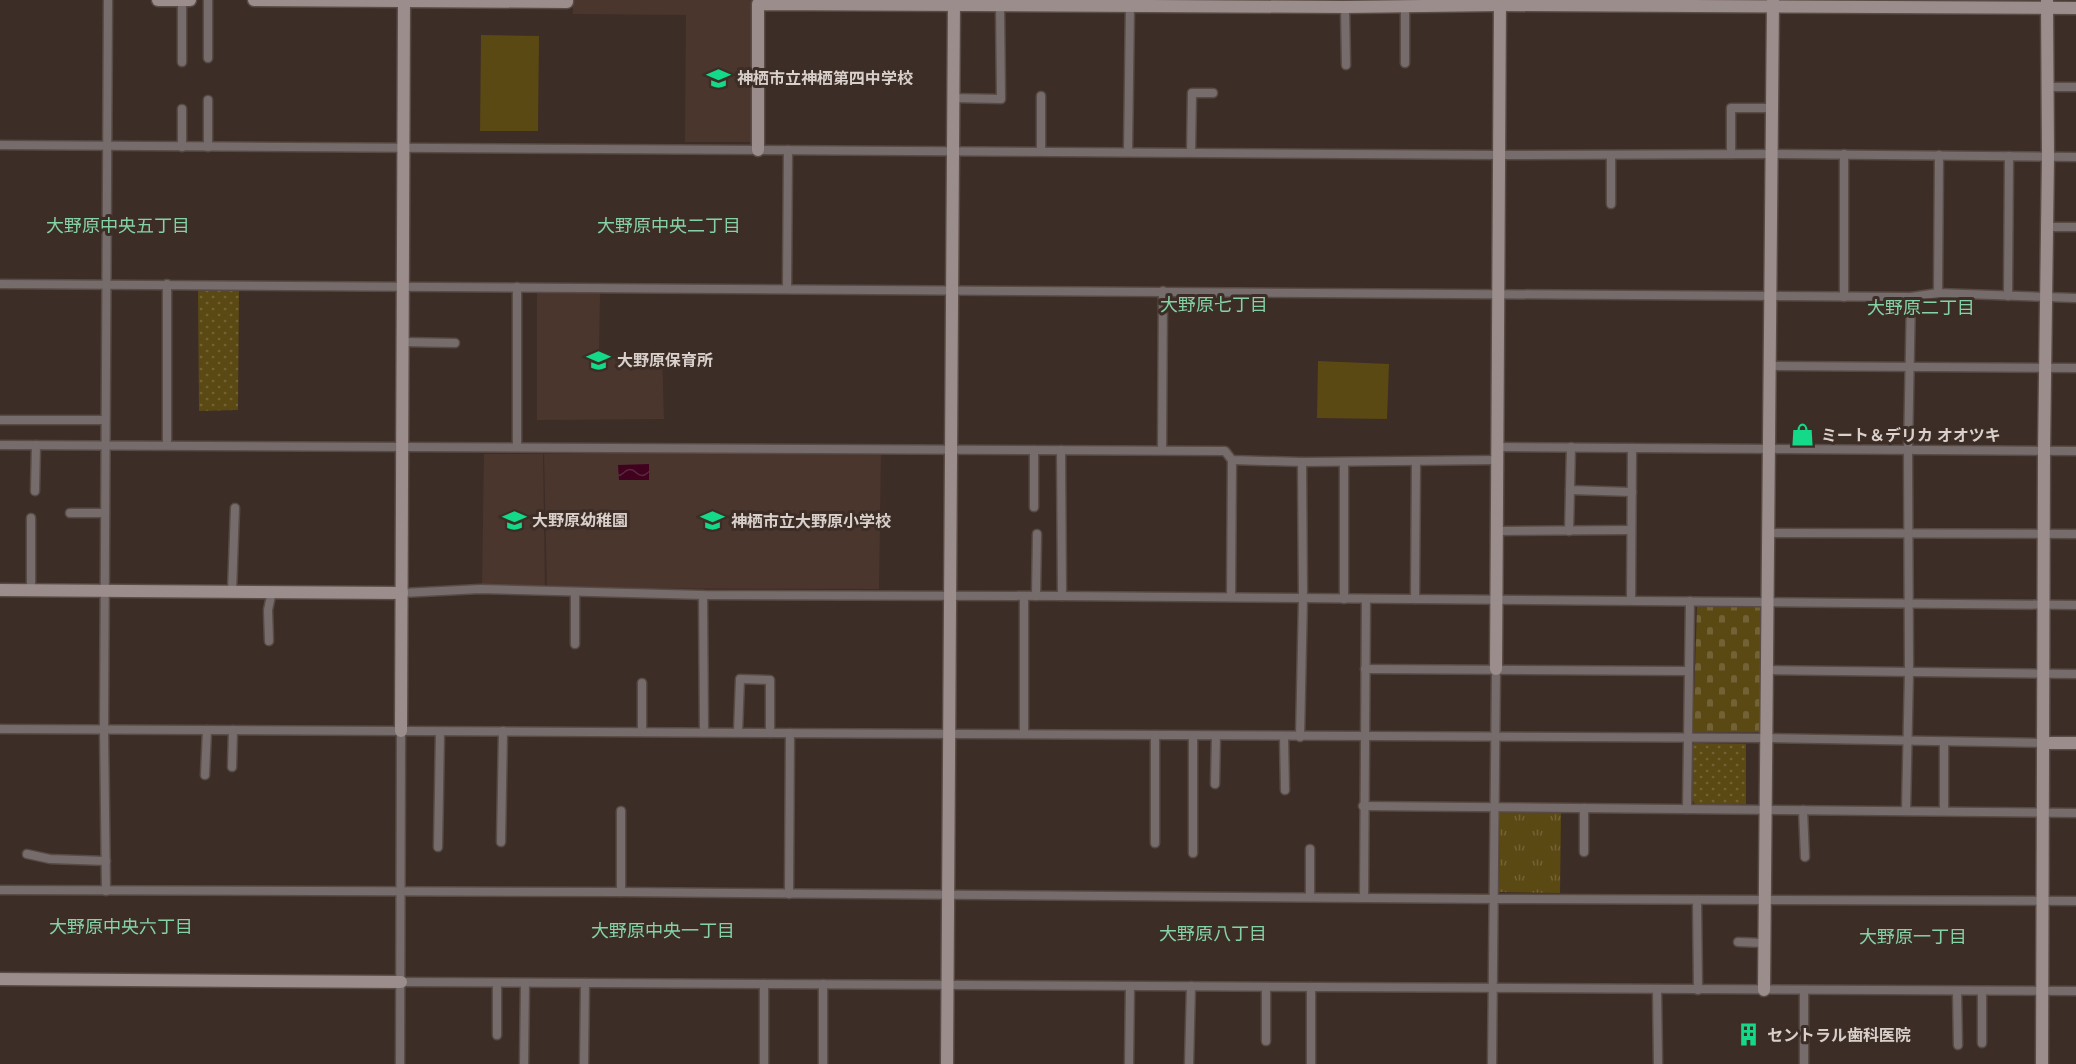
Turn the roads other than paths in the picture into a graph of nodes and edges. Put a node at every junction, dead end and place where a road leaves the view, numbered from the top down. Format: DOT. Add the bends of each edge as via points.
graph roads {
  1 [pos="108,0"];
  2 [pos="158,0"];
  3 [pos="182,0"];
  4 [pos="190,0"];
  5 [pos="208,0"];
  6 [pos="254,0"];
  7 [pos="567,0"];
  8 [pos="404,1"];
  9 [pos="788,2"];
  10 [pos="954,3"];
  11 [pos="1500,3"];
  12 [pos="1586,3"];
  13 [pos="1773,3"];
  14 [pos="1000,4"];
  15 [pos="2047,4"];
  16 [pos="1130,5"];
  17 [pos="1346,7"];
  18 [pos="1405,7"];
  19 [pos="2076,8"];
  20 [pos="208,58"];
  21 [pos="182,62"];
  22 [pos="1405,63"];
  23 [pos="1346,65"];
  24 [pos="2047,87"];
  25 [pos="2076,87"];
  26 [pos="1213,93"];
  27 [pos="1041,96"];
  28 [pos="953,98"];
  29 [pos="208,100"];
  30 [pos="1773,108"];
  31 [pos="182,109"];
  32 [pos="0,145"];
  33 [pos="106,146"];
  34 [pos="182,147"];
  35 [pos="208,147"];
  36 [pos="404,148"];
  37 [pos="758,150"];
  38 [pos="788,150"];
  39 [pos="951,152"];
  40 [pos="1041,152"];
  41 [pos="1128,152"];
  42 [pos="1191,152"];
  43 [pos="1731,154"];
  44 [pos="1772,154"];
  45 [pos="1844,154"];
  46 [pos="1498,155"];
  47 [pos="1611,155"];
  48 [pos="1939,155"];
  49 [pos="2009,156"];
  50 [pos="2048,157"];
  51 [pos="2076,157"];
  52 [pos="1611,204"];
  53 [pos="2047,227"];
  54 [pos="2076,227"];
  55 [pos="0,284"];
  56 [pos="167,284"];
  57 [pos="106,285"];
  58 [pos="403,286"];
  59 [pos="517,287"];
  60 [pos="787,289"];
  61 [pos="951,290"];
  62 [pos="1163,291"];
  63 [pos="1497,293"];
  64 [pos="1938,293"];
  65 [pos="1771,296"];
  66 [pos="2008,296"];
  67 [pos="1844,297"];
  68 [pos="1911,297"];
  69 [pos="2047,298"];
  70 [pos="2076,298"];
  71 [pos="403,342"];
  72 [pos="454,343"];
  73 [pos="1771,366"];
  74 [pos="1910,366"];
  75 [pos="2046,367"];
  76 [pos="2076,368"];
  77 [pos="0,420"];
  78 [pos="105,420"];
  79 [pos="168,444"];
  80 [pos="0,445"];
  81 [pos="36,445"];
  82 [pos="105,445"];
  83 [pos="402,446"];
  84 [pos="517,447"];
  85 [pos="1497,447"];
  86 [pos="1571,447"];
  87 [pos="1632,448"];
  88 [pos="1770,448"];
  89 [pos="951,450"];
  90 [pos="1034,450"];
  91 [pos="1062,450"];
  92 [pos="1162,450"];
  93 [pos="1908,450"];
  94 [pos="2044,451"];
  95 [pos="2076,451"];
  96 [pos="1232,460"];
  97 [pos="1497,460"];
  98 [pos="1416,461"];
  99 [pos="1302,462"];
  100 [pos="1344,462"];
  101 [pos="1570,490"];
  102 [pos="35,491"];
  103 [pos="1632,492"];
  104 [pos="1034,507"];
  105 [pos="235,508"];
  106 [pos="70,513"];
  107 [pos="105,513"];
  108 [pos="31,518"];
  109 [pos="1631,530"];
  110 [pos="1497,531"];
  111 [pos="1569,531"];
  112 [pos="1769,532"];
  113 [pos="1908,533"];
  114 [pos="1036,534"];
  115 [pos="2044,534"];
  116 [pos="2076,534"];
  117 [pos="0,590"];
  118 [pos="31,590"];
  119 [pos="105,591"];
  120 [pos="232,591"];
  121 [pos="272,591"];
  122 [pos="575,592"];
  123 [pos="402,593"];
  124 [pos="703,595"];
  125 [pos="1024,596"];
  126 [pos="1036,596"];
  127 [pos="1062,596"];
  128 [pos="948,597"];
  129 [pos="1232,597"];
  130 [pos="1303,598"];
  131 [pos="1344,598"];
  132 [pos="1366,599"];
  133 [pos="1415,599"];
  134 [pos="1496,599"];
  135 [pos="1631,600"];
  136 [pos="1690,601"];
  137 [pos="1768,602"];
  138 [pos="1908,603"];
  139 [pos="2043,605"];
  140 [pos="2076,605"];
  141 [pos="269,641"];
  142 [pos="574,645"];
  143 [pos="1365,669"];
  144 [pos="1496,669"];
  145 [pos="1768,670"];
  146 [pos="1688,671"];
  147 [pos="1909,672"];
  148 [pos="2043,673"];
  149 [pos="2076,674"];
  150 [pos="642,683"];
  151 [pos="0,729"];
  152 [pos="104,729"];
  153 [pos="233,729"];
  154 [pos="207,730"];
  155 [pos="401,731"];
  156 [pos="503,731"];
  157 [pos="642,731"];
  158 [pos="440,732"];
  159 [pos="704,732"];
  160 [pos="738,732"];
  161 [pos="770,733"];
  162 [pos="790,733"];
  163 [pos="948,734"];
  164 [pos="1024,734"];
  165 [pos="1155,735"];
  166 [pos="1193,736"];
  167 [pos="1216,736"];
  168 [pos="1284,737"];
  169 [pos="1300,737"];
  170 [pos="1365,737"];
  171 [pos="1496,737"];
  172 [pos="1687,738"];
  173 [pos="1767,738"];
  174 [pos="1907,742"];
  175 [pos="1944,742"];
  176 [pos="2043,743"];
  177 [pos="2076,743"];
  178 [pos="232,767"];
  179 [pos="205,775"];
  180 [pos="1215,784"];
  181 [pos="1285,790"];
  182 [pos="1363,806"];
  183 [pos="1495,807"];
  184 [pos="1584,808"];
  185 [pos="1687,809"];
  186 [pos="1767,809"];
  187 [pos="1803,810"];
  188 [pos="621,811"];
  189 [pos="1906,811"];
  190 [pos="1944,811"];
  191 [pos="2043,812"];
  192 [pos="2076,813"];
  193 [pos="501,842"];
  194 [pos="1155,843"];
  195 [pos="438,847"];
  196 [pos="1310,849"];
  197 [pos="1584,852"];
  198 [pos="1193,853"];
  199 [pos="27,854"];
  200 [pos="1805,857"];
  201 [pos="106,861"];
  202 [pos="0,890"];
  203 [pos="106,891"];
  204 [pos="400,891"];
  205 [pos="621,892"];
  206 [pos="789,894"];
  207 [pos="948,895"];
  208 [pos="1310,897"];
  209 [pos="1364,897"];
  210 [pos="1494,899"];
  211 [pos="1697,900"];
  212 [pos="1766,900"];
  213 [pos="2042,901"];
  214 [pos="2076,901"];
  215 [pos="1738,942"];
  216 [pos="1765,943"];
  217 [pos="0,979"];
  218 [pos="401,982"];
  219 [pos="497,983"];
  220 [pos="525,983"];
  221 [pos="585,983"];
  222 [pos="764,984"];
  223 [pos="823,984"];
  224 [pos="946,985"];
  225 [pos="1130,986"];
  226 [pos="1191,986"];
  227 [pos="1266,987"];
  228 [pos="1311,987"];
  229 [pos="1493,989"];
  230 [pos="1657,989"];
  231 [pos="1698,990"];
  232 [pos="1764,990"];
  233 [pos="1804,990"];
  234 [pos="1957,991"];
  235 [pos="1982,991"];
  236 [pos="2042,991"];
  237 [pos="2076,991"];
  238 [pos="497,1035"];
  239 [pos="1266,1041"];
  240 [pos="1982,1043"];
  241 [pos="1958,1045"];
  242 [pos="400,1064"];
  243 [pos="524,1064"];
  244 [pos="584,1064"];
  245 [pos="764,1064"];
  246 [pos="823,1064"];
  247 [pos="947,1064"];
  248 [pos="1129,1064"];
  249 [pos="1189,1064"];
  250 [pos="1311,1064"];
  251 [pos="1492,1064"];
  252 [pos="1658,1064"];
  253 [pos="1804,1064"];
  254 [pos="2042,1064"];
  1 -- 33 [label="street"];
  2 -- 3 [label="street"];
  3 -- 4 [label="street"];
  3 -- 21 [label="street"];
  5 -- 20 [label="street"];
  6 -- 8 [label="street"];
  7 -- 8 [label="street"];
  8 -- 36 [label="street"];
  9 -- 10 [label="street"];
  9 -- 37 [label="street" via="758,4"];
  10 -- 14 [label="street"];
  10 -- 28 [label="street"];
  11 -- 12 [label="street"];
  11 -- 18 [label="street"];
  11 -- 46 [label="street"];
  12 -- 13 [label="street"];
  13 -- 15 [label="street"];
  13 -- 30 [label="street"];
  14 -- 16 [label="street"];
  14 -- 28 [label="street" via="1001,99"];
  15 -- 19 [label="street"];
  15 -- 24 [label="street"];
  16 -- 17 [label="street"];
  16 -- 41 [label="street"];
  17 -- 18 [label="street"];
  17 -- 23 [label="street"];
  18 -- 22 [label="street"];
  24 -- 25 [label="street"];
  24 -- 50 [label="street"];
  26 -- 42 [label="street" via="1192,93"];
  27 -- 40 [label="street"];
  28 -- 39 [label="street"];
  29 -- 35 [label="street"];
  30 -- 43 [label="street" via="1731,108"];
  30 -- 44 [label="street"];
  31 -- 34 [label="street"];
  32 -- 33 [label="street"];
  33 -- 34 [label="street"];
  33 -- 57 [label="street"];
  34 -- 35 [label="street"];
  35 -- 36 [label="street"];
  36 -- 37 [label="street"];
  36 -- 58 [label="street"];
  37 -- 38 [label="street"];
  38 -- 39 [label="street"];
  38 -- 60 [label="street"];
  39 -- 40 [label="street"];
  39 -- 61 [label="street"];
  40 -- 41 [label="street"];
  41 -- 42 [label="street"];
  42 -- 46 [label="street"];
  43 -- 44 [label="street"];
  43 -- 47 [label="street"];
  44 -- 45 [label="street"];
  44 -- 65 [label="street"];
  45 -- 48 [label="street"];
  45 -- 67 [label="street"];
  46 -- 47 [label="street"];
  46 -- 63 [label="street"];
  47 -- 52 [label="street"];
  48 -- 49 [label="street"];
  48 -- 64 [label="street"];
  49 -- 50 [label="street"];
  49 -- 66 [label="street"];
  50 -- 51 [label="street"];
  50 -- 53 [label="street"];
  53 -- 54 [label="street"];
  53 -- 69 [label="street"];
  55 -- 57 [label="street"];
  56 -- 57 [label="street"];
  56 -- 58 [label="street"];
  56 -- 79 [label="street"];
  57 -- 78 [label="street"];
  58 -- 59 [label="street"];
  58 -- 71 [label="street"];
  59 -- 60 [label="street"];
  59 -- 84 [label="street"];
  60 -- 61 [label="street"];
  61 -- 62 [label="street"];
  61 -- 89 [label="street"];
  62 -- 63 [label="street"];
  62 -- 92 [label="street"];
  63 -- 65 [label="street"];
  63 -- 85 [label="street"];
  64 -- 66 [label="street"];
  64 -- 68 [label="street"];
  65 -- 67 [label="street"];
  65 -- 73 [label="street"];
  66 -- 69 [label="street"];
  67 -- 68 [label="street"];
  68 -- 74 [label="street"];
  69 -- 70 [label="street"];
  69 -- 75 [label="street"];
  71 -- 72 [label="street"];
  71 -- 83 [label="street"];
  73 -- 74 [label="street"];
  73 -- 88 [label="street"];
  74 -- 75 [label="street"];
  74 -- 93 [label="street"];
  75 -- 76 [label="street"];
  75 -- 94 [label="street"];
  77 -- 78 [label="street"];
  78 -- 82 [label="street"];
  79 -- 82 [label="street"];
  79 -- 83 [label="street"];
  80 -- 81 [label="street"];
  81 -- 82 [label="street"];
  81 -- 102 [label="street"];
  82 -- 107 [label="street"];
  83 -- 84 [label="street"];
  83 -- 123 [label="street"];
  84 -- 89 [label="street"];
  85 -- 86 [label="street"];
  85 -- 97 [label="street"];
  86 -- 87 [label="street"];
  86 -- 101 [label="street"];
  87 -- 88 [label="street"];
  87 -- 103 [label="street"];
  88 -- 93 [label="street"];
  88 -- 112 [label="street"];
  89 -- 90 [label="street"];
  89 -- 128 [label="street"];
  90 -- 91 [label="street"];
  90 -- 104 [label="street"];
  91 -- 92 [label="street"];
  91 -- 127 [label="street"];
  92 -- 96 [label="street" via="1225,451"];
  93 -- 94 [label="street"];
  93 -- 113 [label="street"];
  94 -- 95 [label="street"];
  94 -- 115 [label="street"];
  96 -- 99 [label="street"];
  96 -- 129 [label="street"];
  97 -- 98 [label="street"];
  97 -- 110 [label="street"];
  98 -- 100 [label="street"];
  98 -- 133 [label="street"];
  99 -- 100 [label="street"];
  99 -- 130 [label="street"];
  100 -- 131 [label="street"];
  101 -- 103 [label="street"];
  101 -- 111 [label="street"];
  103 -- 109 [label="street"];
  105 -- 120 [label="street"];
  106 -- 107 [label="street"];
  107 -- 119 [label="street"];
  108 -- 118 [label="street"];
  109 -- 111 [label="street"];
  109 -- 135 [label="street"];
  110 -- 111 [label="street"];
  110 -- 134 [label="street"];
  112 -- 113 [label="street"];
  112 -- 137 [label="street"];
  113 -- 115 [label="street"];
  113 -- 138 [label="street"];
  114 -- 126 [label="street"];
  115 -- 116 [label="street"];
  115 -- 139 [label="street"];
  117 -- 118 [label="street"];
  118 -- 119 [label="street"];
  119 -- 120 [label="street"];
  119 -- 152 [label="street"];
  120 -- 121 [label="street"];
  121 -- 123 [label="street"];
  121 -- 141 [label="street" via="267,610"];
  122 -- 123 [label="street" via="480,589"];
  122 -- 124 [label="street"];
  122 -- 142 [label="street"];
  123 -- 155 [label="street"];
  124 -- 128 [label="street"];
  124 -- 159 [label="street"];
  125 -- 126 [label="street"];
  125 -- 128 [label="street"];
  125 -- 164 [label="street"];
  126 -- 127 [label="street"];
  127 -- 129 [label="street"];
  128 -- 163 [label="street"];
  129 -- 130 [label="street"];
  130 -- 131 [label="street"];
  130 -- 169 [label="street"];
  131 -- 132 [label="street"];
  132 -- 133 [label="street"];
  132 -- 143 [label="street"];
  133 -- 134 [label="street"];
  134 -- 135 [label="street"];
  134 -- 144 [label="street"];
  135 -- 136 [label="street"];
  136 -- 137 [label="street"];
  136 -- 146 [label="street"];
  137 -- 138 [label="street"];
  137 -- 145 [label="street"];
  138 -- 139 [label="street"];
  138 -- 147 [label="street"];
  139 -- 140 [label="street"];
  139 -- 148 [label="street"];
  143 -- 144 [label="street"];
  143 -- 170 [label="street"];
  144 -- 146 [label="street"];
  144 -- 171 [label="street"];
  145 -- 147 [label="street"];
  145 -- 173 [label="street"];
  146 -- 172 [label="street"];
  147 -- 148 [label="street"];
  147 -- 174 [label="street"];
  148 -- 149 [label="street"];
  148 -- 176 [label="street"];
  150 -- 157 [label="street"];
  151 -- 152 [label="street"];
  152 -- 154 [label="street"];
  152 -- 201 [label="street"];
  153 -- 154 [label="street"];
  153 -- 155 [label="street"];
  153 -- 178 [label="street"];
  154 -- 179 [label="street"];
  155 -- 158 [label="street"];
  155 -- 204 [label="street"];
  156 -- 157 [label="street"];
  156 -- 158 [label="street"];
  156 -- 193 [label="street"];
  157 -- 159 [label="street"];
  158 -- 195 [label="street"];
  159 -- 160 [label="street"];
  160 -- 161 [label="street"];
  160 -- 161 [label="street" via="740,679 770,680"];
  161 -- 162 [label="street"];
  162 -- 163 [label="street"];
  162 -- 206 [label="street"];
  163 -- 164 [label="street"];
  163 -- 207 [label="street"];
  164 -- 165 [label="street"];
  165 -- 166 [label="street"];
  165 -- 194 [label="street"];
  166 -- 167 [label="street"];
  166 -- 198 [label="street"];
  167 -- 168 [label="street"];
  167 -- 180 [label="street"];
  168 -- 169 [label="street"];
  168 -- 181 [label="street"];
  169 -- 170 [label="street"];
  170 -- 171 [label="street"];
  170 -- 182 [label="street"];
  171 -- 172 [label="street"];
  171 -- 183 [label="street"];
  172 -- 173 [label="street"];
  172 -- 185 [label="street"];
  173 -- 174 [label="street"];
  173 -- 186 [label="street"];
  174 -- 175 [label="street"];
  174 -- 189 [label="street"];
  175 -- 176 [label="street"];
  175 -- 190 [label="street"];
  176 -- 177 [label="street"];
  176 -- 191 [label="street"];
  182 -- 183 [label="street"];
  182 -- 209 [label="street"];
  183 -- 184 [label="street"];
  183 -- 210 [label="street"];
  184 -- 185 [label="street"];
  184 -- 197 [label="street"];
  185 -- 186 [label="street"];
  186 -- 187 [label="street"];
  186 -- 212 [label="street"];
  187 -- 189 [label="street"];
  187 -- 200 [label="street"];
  188 -- 205 [label="street"];
  189 -- 190 [label="street"];
  190 -- 191 [label="street"];
  191 -- 192 [label="street"];
  191 -- 213 [label="street"];
  196 -- 208 [label="street"];
  199 -- 201 [label="street"];
  201 -- 203 [label="street"];
  202 -- 203 [label="street"];
  203 -- 204 [label="street"];
  204 -- 205 [label="street"];
  204 -- 218 [label="street"];
  205 -- 206 [label="street"];
  206 -- 207 [label="street"];
  207 -- 208 [label="street"];
  207 -- 224 [label="street"];
  208 -- 209 [label="street"];
  209 -- 210 [label="street"];
  210 -- 211 [label="street"];
  210 -- 229 [label="street"];
  211 -- 212 [label="street"];
  211 -- 231 [label="street"];
  212 -- 213 [label="street"];
  212 -- 216 [label="street"];
  213 -- 214 [label="street"];
  213 -- 236 [label="street"];
  215 -- 216 [label="street"];
  216 -- 232 [label="street"];
  217 -- 218 [label="street"];
  218 -- 219 [label="street"];
  218 -- 242 [label="street"];
  219 -- 220 [label="street"];
  219 -- 238 [label="street"];
  220 -- 221 [label="street"];
  220 -- 243 [label="street"];
  221 -- 222 [label="street"];
  221 -- 244 [label="street"];
  222 -- 223 [label="street"];
  222 -- 245 [label="street"];
  223 -- 224 [label="street"];
  223 -- 246 [label="street"];
  224 -- 225 [label="street"];
  224 -- 247 [label="street"];
  225 -- 226 [label="street"];
  225 -- 248 [label="street"];
  226 -- 227 [label="street"];
  226 -- 249 [label="street"];
  227 -- 228 [label="street"];
  227 -- 239 [label="street"];
  228 -- 229 [label="street"];
  228 -- 250 [label="street"];
  229 -- 230 [label="street"];
  229 -- 251 [label="street"];
  230 -- 231 [label="street"];
  230 -- 252 [label="street"];
  231 -- 232 [label="street"];
  232 -- 233 [label="street"];
  233 -- 234 [label="street"];
  233 -- 253 [label="street"];
  234 -- 235 [label="street"];
  234 -- 241 [label="street"];
  235 -- 236 [label="street"];
  235 -- 240 [label="street"];
  236 -- 237 [label="street"];
  236 -- 254 [label="street"];
}
